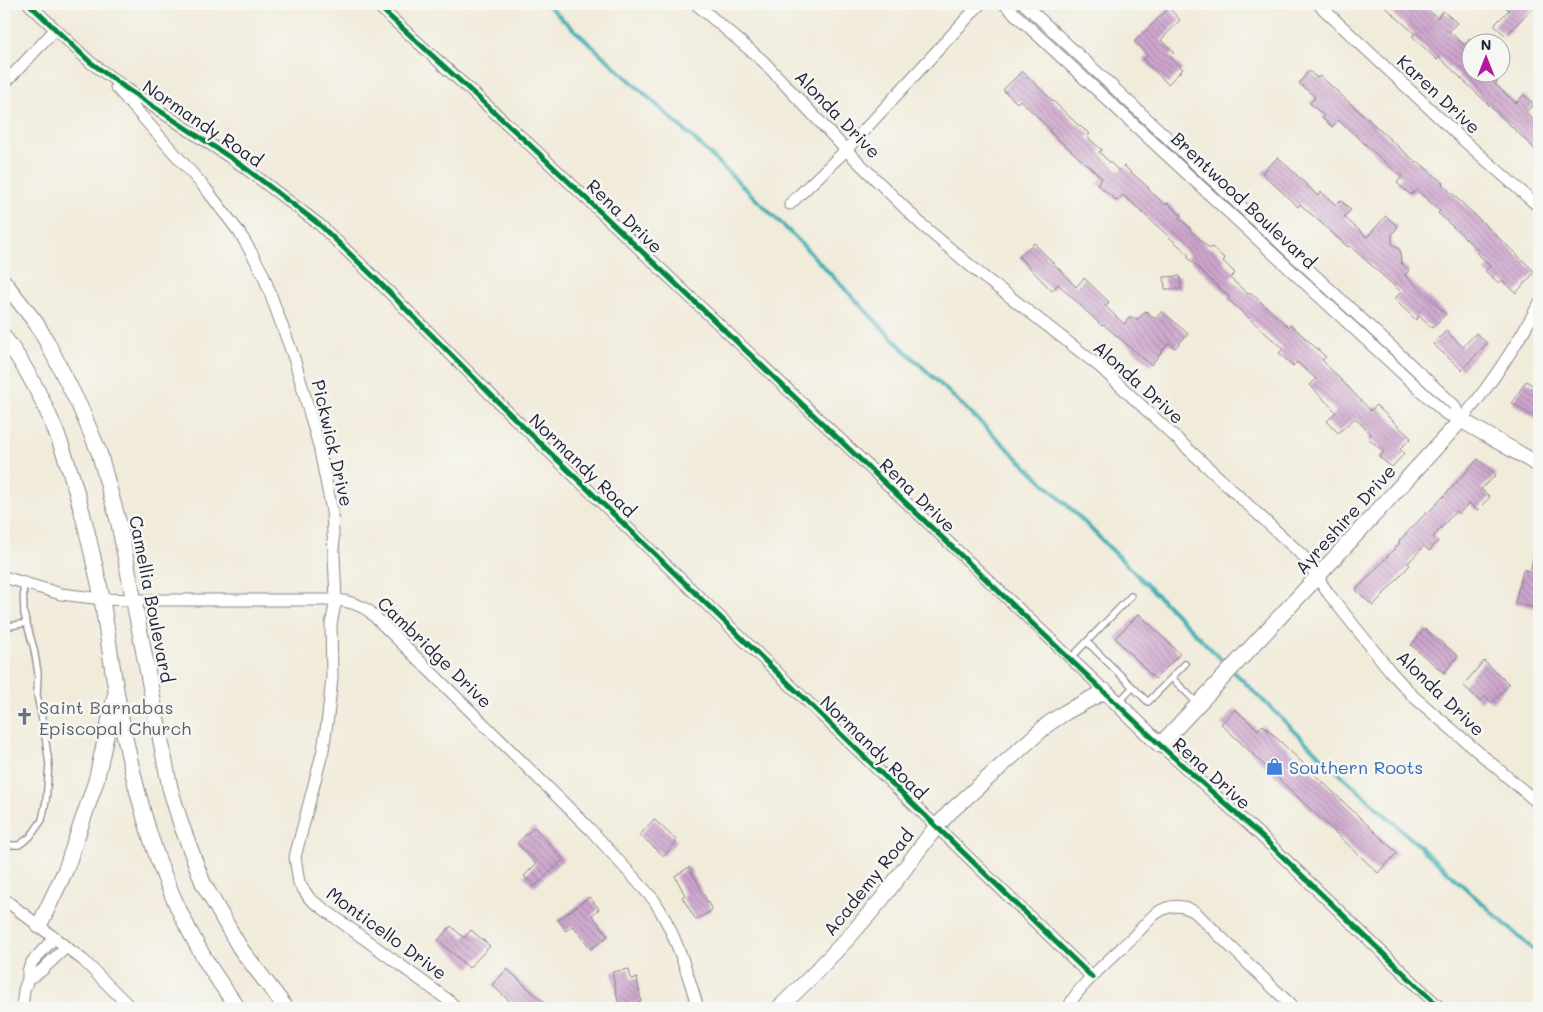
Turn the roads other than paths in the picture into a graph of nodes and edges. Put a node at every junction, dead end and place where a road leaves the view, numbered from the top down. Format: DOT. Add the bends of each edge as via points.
graph roads {
  1 [pos="29,4"];
  2 [pos="376,4"];
  3 [pos="696,4"];
  4 [pos="980,4"];
  5 [pos="1004,4"];
  6 [pos="1024,4"];
  7 [pos="1318,4"];
  8 [pos="55,30"];
  9 [pos="100,70"];
  10 [pos="4,84"];
  11 [pos="846,150"];
  12 [pos="790,204"];
  13 [pos="1539,207"];
  14 [pos="4,282"];
  15 [pos="1539,304"];
  16 [pos="4,337"];
  17 [pos="1461,420"];
  18 [pos="1539,465"];
  19 [pos="4,577"];
  20 [pos="1317,577"];
  21 [pos="23,584"];
  22 [pos="1131,596"];
  23 [pos="102,599"];
  24 [pos="134,600"];
  25 [pos="336,600"];
  26 [pos="27,623"];
  27 [pos="4,627"];
  28 [pos="1087,642"];
  29 [pos="1070,659"];
  30 [pos="1185,664"];
  31 [pos="1172,678"];
  32 [pos="1133,687"];
  33 [pos="1105,691"];
  34 [pos="116,692"];
  35 [pos="1118,703"];
  36 [pos="1198,704"];
  37 [pos="1160,745"];
  38 [pos="1539,804"];
  39 [pos="936,827"];
  40 [pos="4,845"];
  41 [pos="299,883"];
  42 [pos="4,899"];
  43 [pos="39,926"];
  44 [pos="54,937"];
  45 [pos="66,946"];
  46 [pos="1092,977"];
  47 [pos="28,978"];
  48 [pos="22,1008"];
  49 [pos="132,1008"];
  50 [pos="238,1008"];
  51 [pos="286,1008"];
  52 [pos="457,1008"];
  53 [pos="698,1008"];
  54 [pos="779,1008"];
  55 [pos="1069,1008"];
  56 [pos="1294,1008"];
  57 [pos="1440,1008"];
  1 -- 8 [label="street, Normandy Road"];
  2 -- 29 [label="street, Rena Drive" via="530,144"];
  3 -- 11 [label="street, Alonda Drive" via="763,61"];
  4 -- 11 [label="street"];
  5 -- 17 [label="street, Brentwood Boulevard" via="1441,409"];
  6 -- 17 [label="street, Brentwood Boulevard" via="1454,405"];
  7 -- 13 [label="street, Karen Drive" via="1462,140"];
  8 -- 9 [label="street, Normandy Road"];
  8 -- 10 [label="street"];
  9 -- 25 [label="street, Pickwick Drive" via="206,188 239,232 263,274 294,358 319,446 332,510"];
  9 -- 39 [label="street, Normandy Road" via="240,164 320,225"];
  11 -- 12 [label="street"];
  11 -- 20 [label="street, Alonda Drive" via="922,225 1100,367 1303,556"];
  14 -- 24 [label="main road, Camellia Boulevard" via="47,342 92,435 119,524"];
  15 -- 17 [label="street, Ayreshire Drive" via="1482,394"];
  16 -- 23 [label="main road" via="40,397 63,451 82,510"];
  17 -- 18 [label="main road, Brentwood Boulevard"];
  17 -- 20 [label="main road, Ayreshire Drive"];
  19 -- 21 [label="street, Cambridge Drive"];
  20 -- 36 [label="main road, Ayreshire Drive"];
  20 -- 38 [label="street, Alonda Drive" via="1414,697"];
  21 -- 23 [label="street, Cambridge Drive" via="61,594"];
  21 -- 26 [label="lane"];
  22 -- 28 [label="lane"];
  23 -- 24 [label="street, Cambridge Drive"];
  23 -- 34 [label="main road"];
  24 -- 25 [label="street, Cambridge Drive"];
  24 -- 51 [label="main road, Camellia Boulevard" via="170,788 203,883 240,948"];
  25 -- 41 [label="street, Pickwick Drive" via="331,624 332,678 323,750 294,857"];
  25 -- 53 [label="street, Cambridge Drive" via="350,601 369,611 583,822 654,900 675,940"];
  26 -- 27 [label="lane"];
  26 -- 40 [label="lane" via="38,673 37,695 49,764 46,801 42,820 30,837 19,845"];
  28 -- 29 [label="lane"];
  28 -- 32 [label="lane"];
  29 -- 33 [label="street, Rena Drive"];
  30 -- 31 [label="lane"];
  31 -- 32 [label="lane" via="1148,702"];
  31 -- 36 [label="lane"];
  32 -- 35 [label="lane"];
  33 -- 35 [label="main road, Rena Drive"];
  33 -- 39 [label="main road, Academy Road" via="1048,724"];
  34 -- 43 [label="main road" via="96,781 66,869"];
  34 -- 50 [label="main road" via="145,818 159,863 206,961"];
  35 -- 37 [label="main road, Rena Drive"];
  36 -- 37 [label="main road, Ayreshire Drive"];
  37 -- 57 [label="street, Rena Drive" via="1260,835"];
  39 -- 46 [label="street, Normandy Road"];
  39 -- 54 [label="main road, Academy Road" via="862,922"];
  41 -- 52 [label="street, Monticello Drive" via="310,898"];
  42 -- 43 [label="street"];
  43 -- 44 [label="street"];
  44 -- 45 [label="street"];
  44 -- 47 [label="street" via="32,962"];
  45 -- 47 [label="street" via="41,971"];
  45 -- 49 [label="street"];
  46 -- 55 [label="street"];
  46 -- 56 [label="street" via="1154,915 1162,909 1177,906 1202,918"];
  47 -- 48 [label="street"];
}
